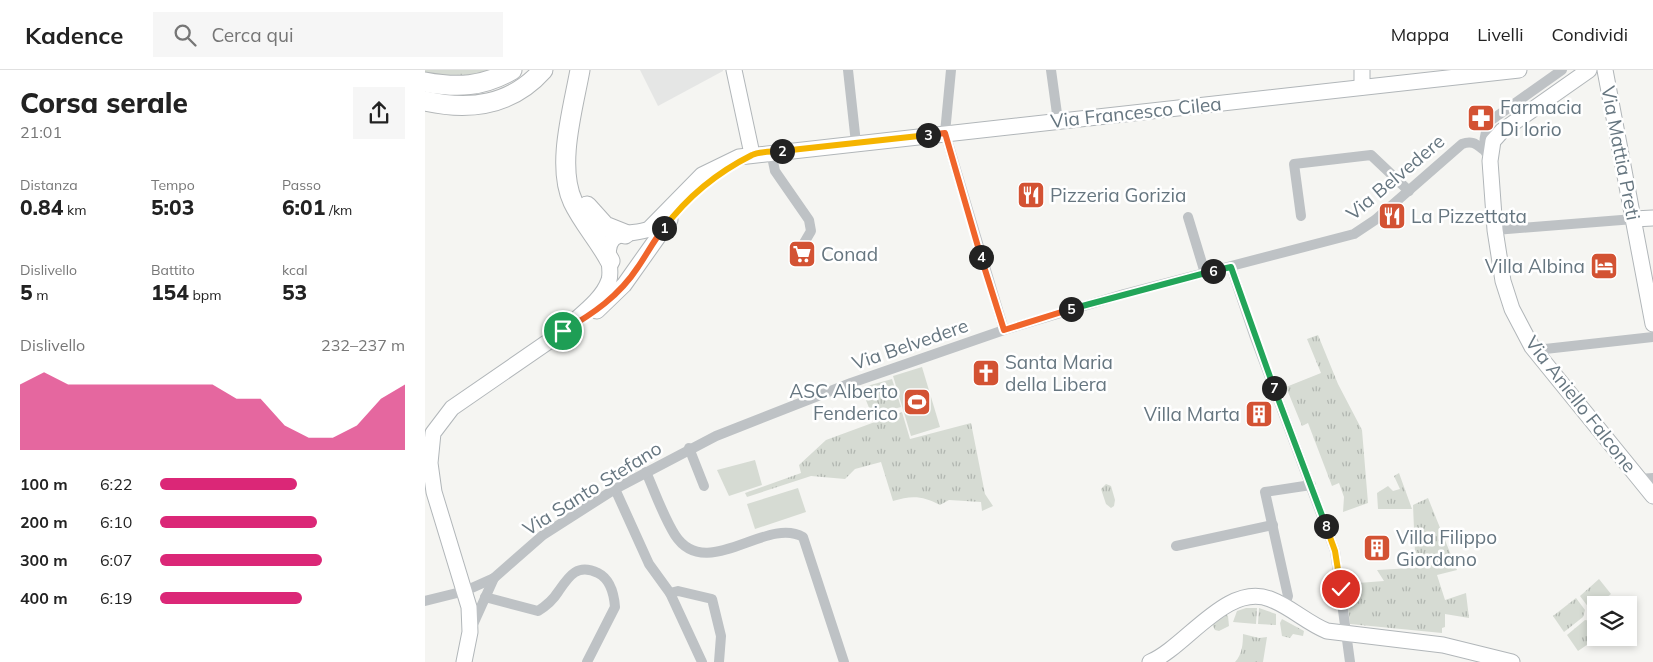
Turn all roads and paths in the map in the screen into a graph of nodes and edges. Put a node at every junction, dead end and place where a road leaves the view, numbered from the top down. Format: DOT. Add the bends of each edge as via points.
graph roads {
  1 [pos="543,70"];
  2 [pos="580,70"];
  3 [pos="591,70"];
  4 [pos="735,70"];
  5 [pos="849,70"];
  6 [pos="951,70"];
  7 [pos="1051,70"];
  8 [pos="1362,70"];
  9 [pos="1519,70"];
  10 [pos="1563,70"];
  11 [pos="1589,70"];
  12 [pos="1605,70"];
  13 [pos="506,72"];
  14 [pos="425,82"];
  15 [pos="1362,87"];
  16 [pos="425,102"];
  17 [pos="1057,121"];
  18 [pos="945,133"];
  19 [pos="856,143"];
  20 [pos="771,152"];
  21 [pos="752,154"];
  22 [pos="1487,155"];
  23 [pos="1409,191"];
  24 [pos="1301,216"];
  25 [pos="1188,217"];
  26 [pos="1653,218"];
  27 [pos="1633,220"];
  28 [pos="599,230"];
  29 [pos="1495,230"];
  30 [pos="625,234"];
  31 [pos="804,243"];
  32 [pos="646,253"];
  33 [pos="610,261"];
  34 [pos="1231,267"];
  35 [pos="1205,273"];
  36 [pos="1653,324"];
  37 [pos="1004,330"];
  38 [pos="563,331"];
  39 [pos="1653,337"];
  40 [pos="1536,350"];
  41 [pos="689,448"];
  42 [pos="646,472"];
  43 [pos="1646,479"];
  44 [pos="1311,485"];
  45 [pos="704,486"];
  46 [pos="615,489"];
  47 [pos="1653,496"];
  48 [pos="1273,525"];
  49 [pos="1176,546"];
  50 [pos="494,578"];
  51 [pos="465,591"];
  52 [pos="670,593"];
  53 [pos="485,597"];
  54 [pos="425,601"];
  55 [pos="1284,607"];
  56 [pos="469,632"];
  57 [pos="1347,634"];
  58 [pos="464,662"];
  59 [pos="587,662"];
  60 [pos="702,662"];
  61 [pos="719,662"];
  62 [pos="844,662"];
  63 [pos="1149,662"];
  64 [pos="1350,662"];
  65 [pos="1512,662"];
  1 -- 16 [label="highway" via="521,89 491,103 463,107"];
  2 -- 28 [label="highway" via="566,173 572,201"];
  3 -- 28 [label="highway" via="577,153 577,178"];
  4 -- 21 [label="main road"];
  5 -- 19 [label="street"];
  6 -- 18 [label="street"];
  7 -- 17 [label="street"];
  8 -- 15 [label="main road"];
  9 -- 15 [label="main road, Via Francesco Cilea"];
  10 -- 22 [label="street" via="1490,121 1486,130"];
  11 -- 22 [label="main road, Via Aniello Falcone" via="1502,131"];
  12 -- 27 [label="main road, Via Mattia Preti"];
  13 -- 14 [label="highway" via="462,87"];
  15 -- 17 [label="main road, Via Francesco Cilea"];
  17 -- 18 [label="main road, Via Francesco Cilea"];
  18 -- 19 [label="main road, Via Francesco Cilea"];
  18 -- 37 [label="street"];
  19 -- 20 [label="main road, Via Francesco Cilea"];
  20 -- 21 [label="main road, Via Francesco Cilea"];
  20 -- 31 [label="street" via="775,171 809,220 811,230"];
  21 -- 30 [label="main road, Via Francesco Cilea" via="719,165 702,175 655,225 643,232"];
  21 -- 32 [label="main road, Via Francesco Cilea" via="694,192"];
  22 -- 23 [label="street, Via Belvedere" via="1468,141"];
  22 -- 29 [label="main road, Via Aniello Falcone"];
  23 -- 24 [label="street" via="1371,154 1294,164"];
  23 -- 34 [label="street, Via Belvedere" via="1354,234"];
  25 -- 35 [label="street"];
  26 -- 27 [label="main road"];
  27 -- 29 [label="street"];
  27 -- 36 [label="main road, Via Mattia Preti"];
  28 -- 30 [label="highway"];
  28 -- 33 [label="highway"];
  29 -- 40 [label="main road, Via Aniello Falcone" via="1507,294"];
  30 -- 32 [label="main road" via="637,240"];
  30 -- 33 [label="main road, Via Francesco Cilea" via="618,235 611,243"];
  32 -- 38 [label="main road, Via Francesco Cilea" via="606,304"];
  33 -- 38 [label="main road, Via Francesco Cilea" via="611,272 603,292"];
  34 -- 35 [label="street, Via Belvedere"];
  34 -- 44 [label="street"];
  35 -- 37 [label="street, Via Belvedere"];
  37 -- 41 [label="street, Via Belvedere" via="851,383"];
  38 -- 51 [label="main road, Via Francesco Cilea" via="452,408 433,433 430,463 433,484"];
  39 -- 40 [label="street"];
  40 -- 43 [label="main road, Via Aniello Falcone"];
  41 -- 42 [label="street, Via Santo Stefano"];
  41 -- 45 [label="street"];
  42 -- 46 [label="street, Via Santo Stefano"];
  42 -- 62 [label="street" via="675,536 696,550 719,552 787,531 803,536"];
  43 -- 47 [label="main road, Via Aniello Falcone"];
  44 -- 48 [label="street" via="1265,492"];
  44 -- 57 [label="street" via="1335,551"];
  46 -- 50 [label="street, Via Santo Stefano" via="543,535"];
  46 -- 52 [label="street" via="649,564"];
  48 -- 49 [label="street"];
  48 -- 55 [label="street" via="1288,596"];
  50 -- 51 [label="street, Via Santo Stefano"];
  50 -- 53 [label="street"];
  51 -- 54 [label="street, Via Santo Stefano"];
  51 -- 56 [label="main road, Via Francesco Cilea"];
  52 -- 60 [label="street"];
  52 -- 61 [label="street" via="678,591 712,599 721,636"];
  53 -- 56 [label="street"];
  53 -- 59 [label="street" via="538,611 549,604 574,571 583,569 602,575 615,597 615,606"];
  55 -- 57 [label="main road" via="1312,625"];
  55 -- 63 [label="main road" via="1260,597 1234,602 1172,649"];
  56 -- 58 [label="main road, Via Francesco Cilea"];
  57 -- 64 [label="street"];
  57 -- 65 [label="main road" via="1443,645"];
}
